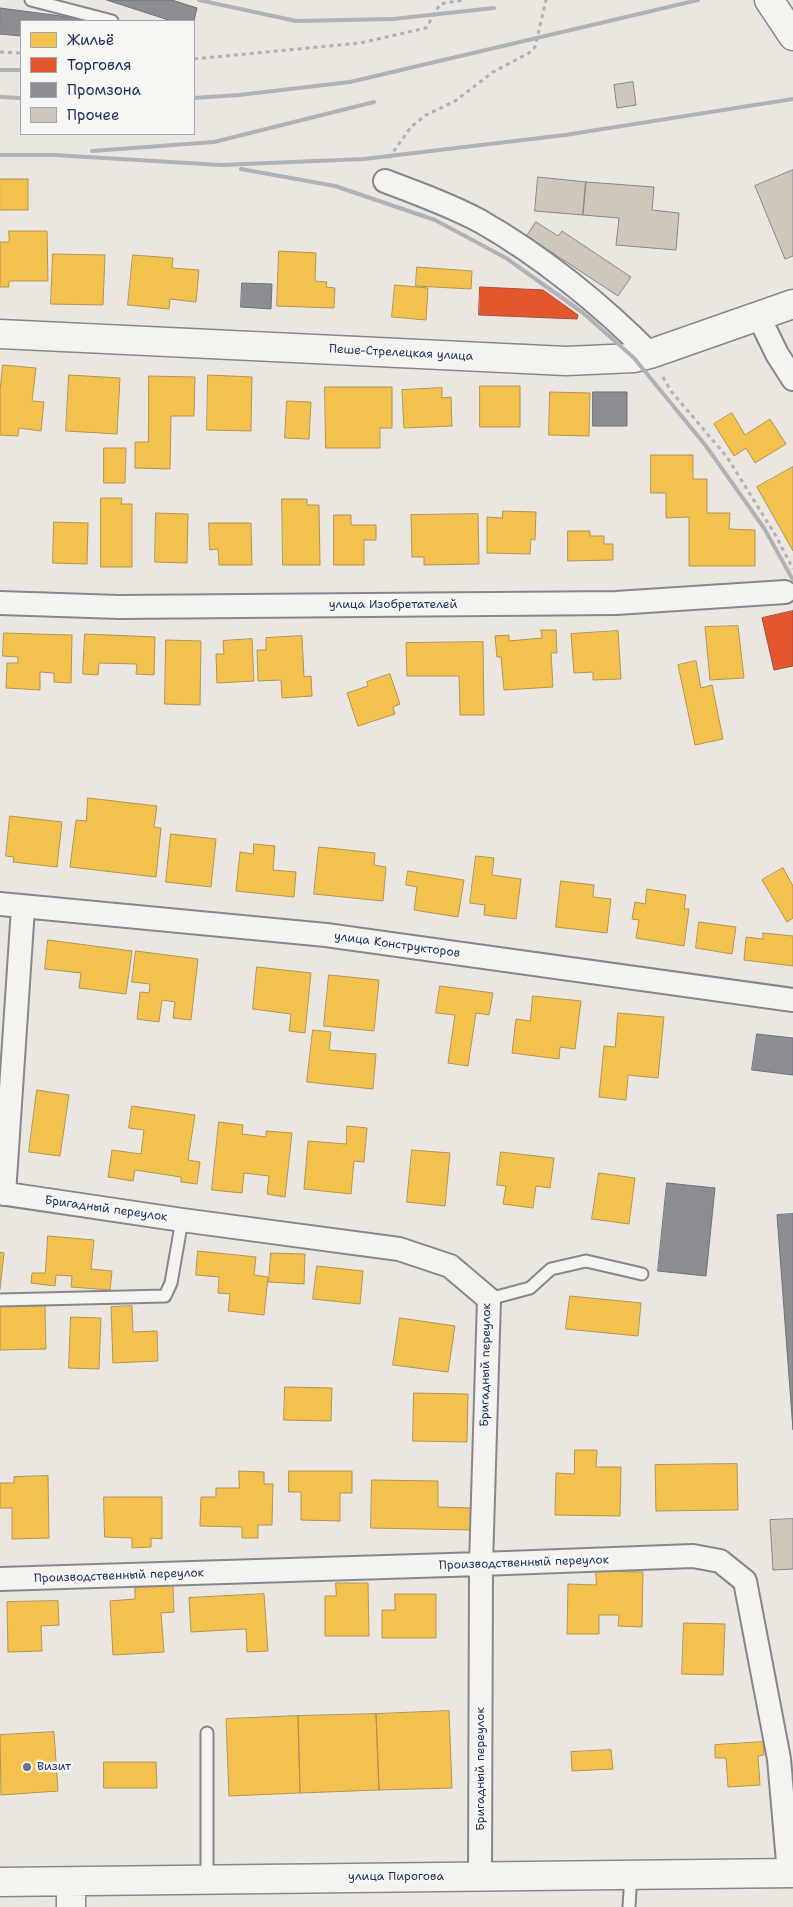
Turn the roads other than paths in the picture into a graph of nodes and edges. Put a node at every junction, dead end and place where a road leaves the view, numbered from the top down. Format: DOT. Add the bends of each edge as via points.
graph roads {
  1 [pos="31,0"];
  2 [pos="769,0"];
  3 [pos="108,20"];
  4 [pos="793,36"];
  5 [pos="385,181"];
  6 [pos="793,304"];
  7 [pos="759,317"];
  8 [pos="0,334"];
  9 [pos="650,354"];
  10 [pos="793,379"];
  11 [pos="785,592"];
  12 [pos="0,603"];
  13 [pos="0,904"];
  14 [pos="23,908"];
  15 [pos="793,1000"];
  16 [pos="2,1194"];
  17 [pos="182,1220"];
  18 [pos="642,1274"];
  19 [pos="489,1299"];
  20 [pos="0,1300"];
  21 [pos="481,1564"];
  22 [pos="0,1579"];
  23 [pos="207,1734"];
  24 [pos="791,1873"];
  25 [pos="631,1874"];
  26 [pos="480,1876"];
  27 [pos="207,1879"];
  28 [pos="0,1882"];
  29 [pos="71,1894"];
  30 [pos="629,1907"];
  1 -- 3 [label="lane"];
  2 -- 4 [label="street"];
  5 -- 9 [label="street" via="448,205 503,236 593,300"];
  6 -- 7 [label="street, Пеше-Стрелецкая улица"];
  7 -- 9 [label="street, Пеше-Стрелецкая улица"];
  7 -- 10 [label="street"];
  8 -- 9 [label="street, Пеше-Стрелецкая улица" via="566,361 634,358"];
  11 -- 12 [label="street, улица Изобретателей" via="616,603 119,607"];
  13 -- 14 [label="street, улица Конструкторов"];
  14 -- 15 [label="street, улица Конструкторов" via="326,935"];
  14 -- 16 [label="street"];
  16 -- 17 [label="street, Бригадный переулок"];
  17 -- 19 [label="street, Бригадный переулок" via="399,1248 450,1266"];
  17 -- 20 [label="lane" via="172,1283 165,1296"];
  18 -- 19 [label="lane" via="586,1261 551,1269 530,1288"];
  19 -- 21 [label="street, Бригадный переулок"];
  21 -- 22 [label="street, Производственный переулок"];
  21 -- 24 [label="street, Производственный переулок" via="693,1556 720,1561 745,1581 780,1759"];
  21 -- 26 [label="street, Бригадный переулок"];
  23 -- 27 [label="lane"];
  24 -- 25 [label="street, улица Пирогова"];
  25 -- 26 [label="street, улица Пирогова"];
  25 -- 30 [label="lane"];
  26 -- 27 [label="street, улица Пирогова"];
  27 -- 29 [label="street, улица Пирогова"];
  28 -- 29 [label="street, улица Пирогова"];
}
